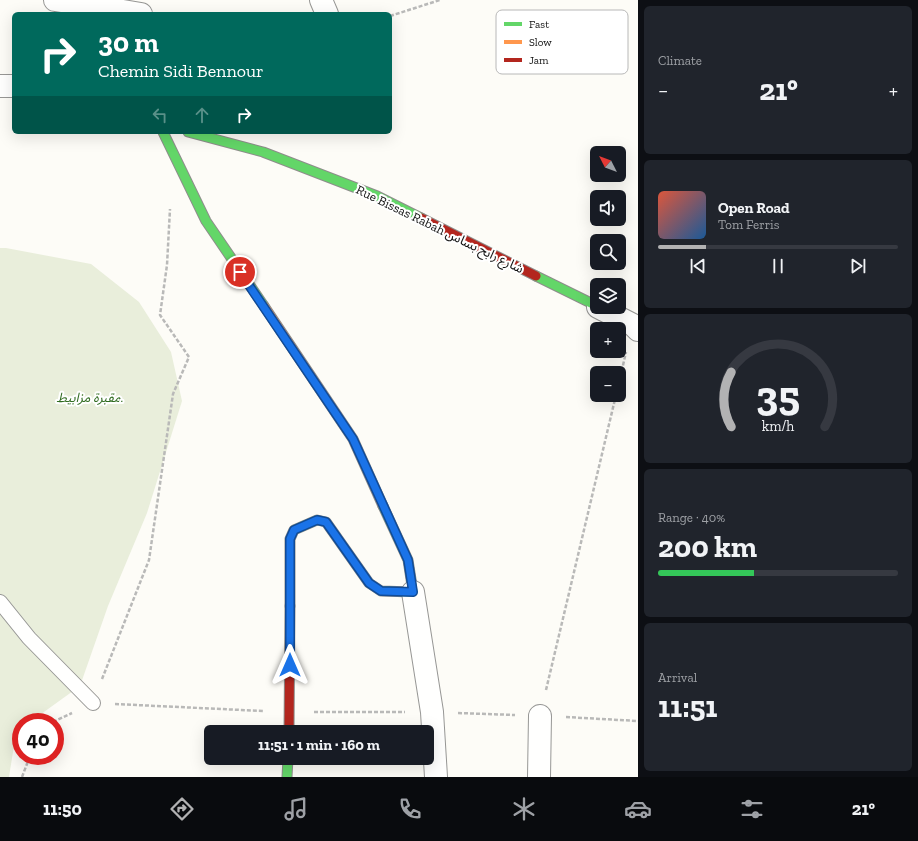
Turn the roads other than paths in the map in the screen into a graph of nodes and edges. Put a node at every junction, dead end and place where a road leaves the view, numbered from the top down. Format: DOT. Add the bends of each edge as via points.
graph roads {
  1 [pos="55,0"];
  2 [pos="321,0"];
  3 [pos="129,12"];
  4 [pos="326,12"];
  5 [pos="0,86"];
  6 [pos="12,86"];
  7 [pos="164,134"];
  8 [pos="196,134"];
  9 [pos="590,303"];
  10 [pos="612,314"];
  11 [pos="638,330"];
  12 [pos="413,592"];
  13 [pos="0,602"];
  14 [pos="93,702"];
  15 [pos="540,716"];
  16 [pos="289,725"];
  17 [pos="288,765"];
  18 [pos="287,777"];
  19 [pos="436,777"];
  20 [pos="539,777"];
  1 -- 3 [label="street"];
  2 -- 4 [label="street"];
  5 -- 6 [label="street"];
  7 -- 12 [label="street" via="206,221 353,439 408,560"];
  8 -- 9 [label="street, Rue Bissas Rabah شارع رابح بساس" via="263,152 377,196"];
  10 -- 11 [label="street, Rue Bissas Rabah شارع رابح بساس"];
  12 -- 16 [label="street" via="381,591 369,583 326,522 317,520 294,530 290,539"];
  12 -- 19 [label="street" via="432,712"];
  13 -- 14 [label="lane" via="29,638"];
  15 -- 20 [label="street"];
  17 -- 18 [label="street"];
}
